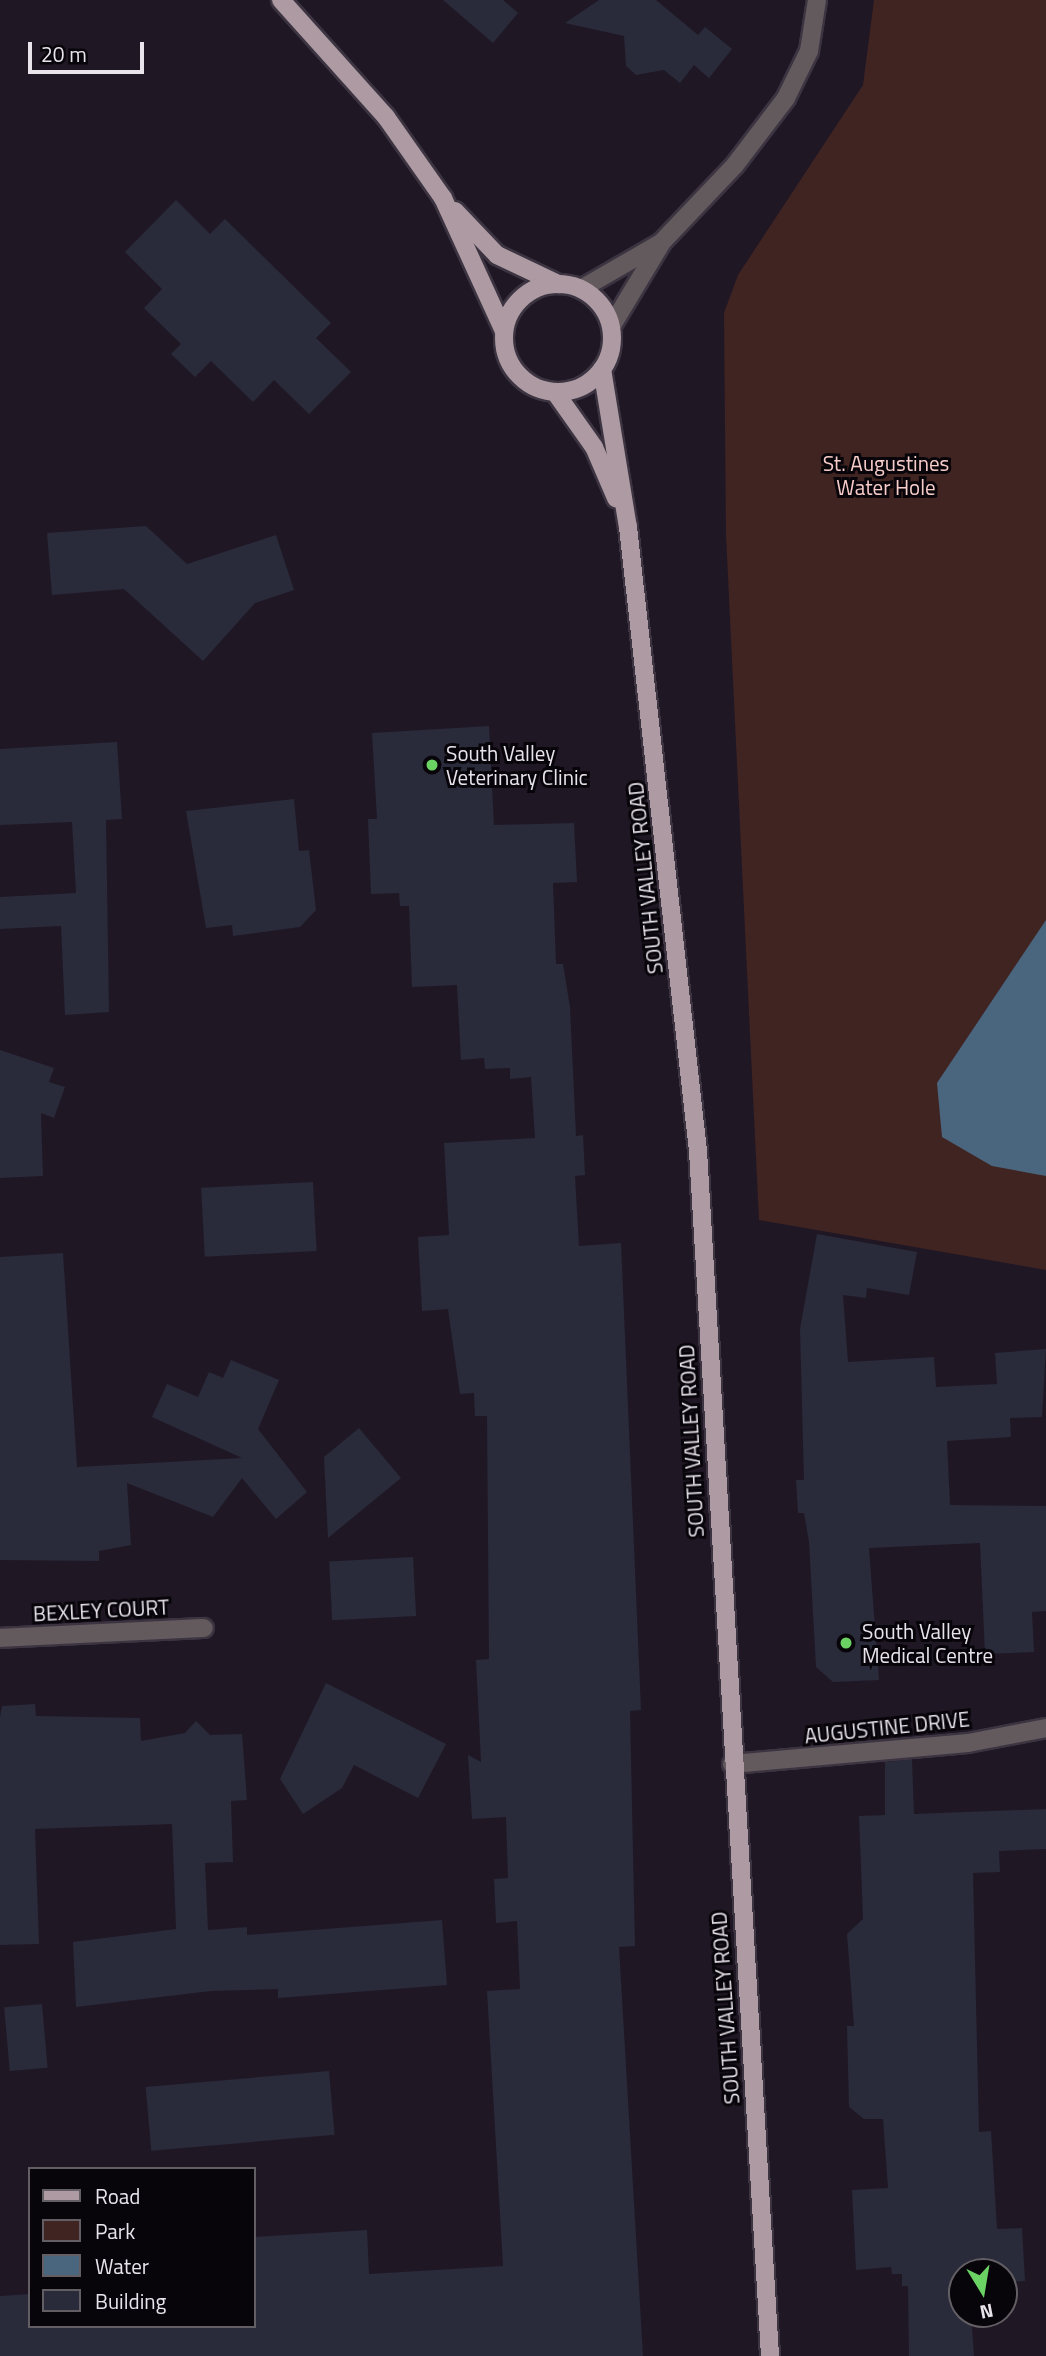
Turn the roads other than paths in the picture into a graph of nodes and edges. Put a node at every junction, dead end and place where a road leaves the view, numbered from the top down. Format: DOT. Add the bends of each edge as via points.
graph roads {
  1 [pos="281,0"];
  2 [pos="817,0"];
  3 [pos="443,198"];
  4 [pos="662,242"];
  5 [pos="558,284"];
  6 [pos="580,289"];
  7 [pos="611,327"];
  8 [pos="504,331"];
  9 [pos="603,369"];
  10 [pos="555,392"];
  11 [pos="628,527"];
  12 [pos="204,1628"];
  13 [pos="0,1638"];
  14 [pos="1046,1728"];
  15 [pos="732,1764"];
  16 [pos="770,2356"];
  1 -- 3 [label="main road, SOUTH VALLEY ROAD" via="386,117"];
  2 -- 4 [label="street" via="809,51 786,98 735,165"];
  3 -- 5 [label="main road, SOUTH VALLEY ROAD" via="497,255"];
  3 -- 8 [label="main road, SOUTH VALLEY ROAD"];
  4 -- 6 [label="street"];
  4 -- 7 [label="street"];
  5 -- 6 [label="main road, SOUTH VALLEY ROAD"];
  5 -- 8 [label="main road" via="519,300"];
  6 -- 7 [label="main road, SOUTH VALLEY ROAD" via="605,311"];
  7 -- 9 [label="main road, SOUTH VALLEY ROAD"];
  8 -- 10 [label="main road, SOUTH VALLEY ROAD" via="513,369"];
  9 -- 10 [label="main road" via="583,386"];
  9 -- 11 [label="main road, SOUTH VALLEY ROAD"];
  10 -- 11 [label="main road, SOUTH VALLEY ROAD" via="594,447"];
  11 -- 15 [label="main road, SOUTH VALLEY ROAD" via="698,1152"];
  12 -- 13 [label="street, BEXLEY COURT"];
  14 -- 15 [label="street, AUGUSTINE DRIVE" via="940,1747"];
  15 -- 16 [label="main road, SOUTH VALLEY ROAD"];
}
